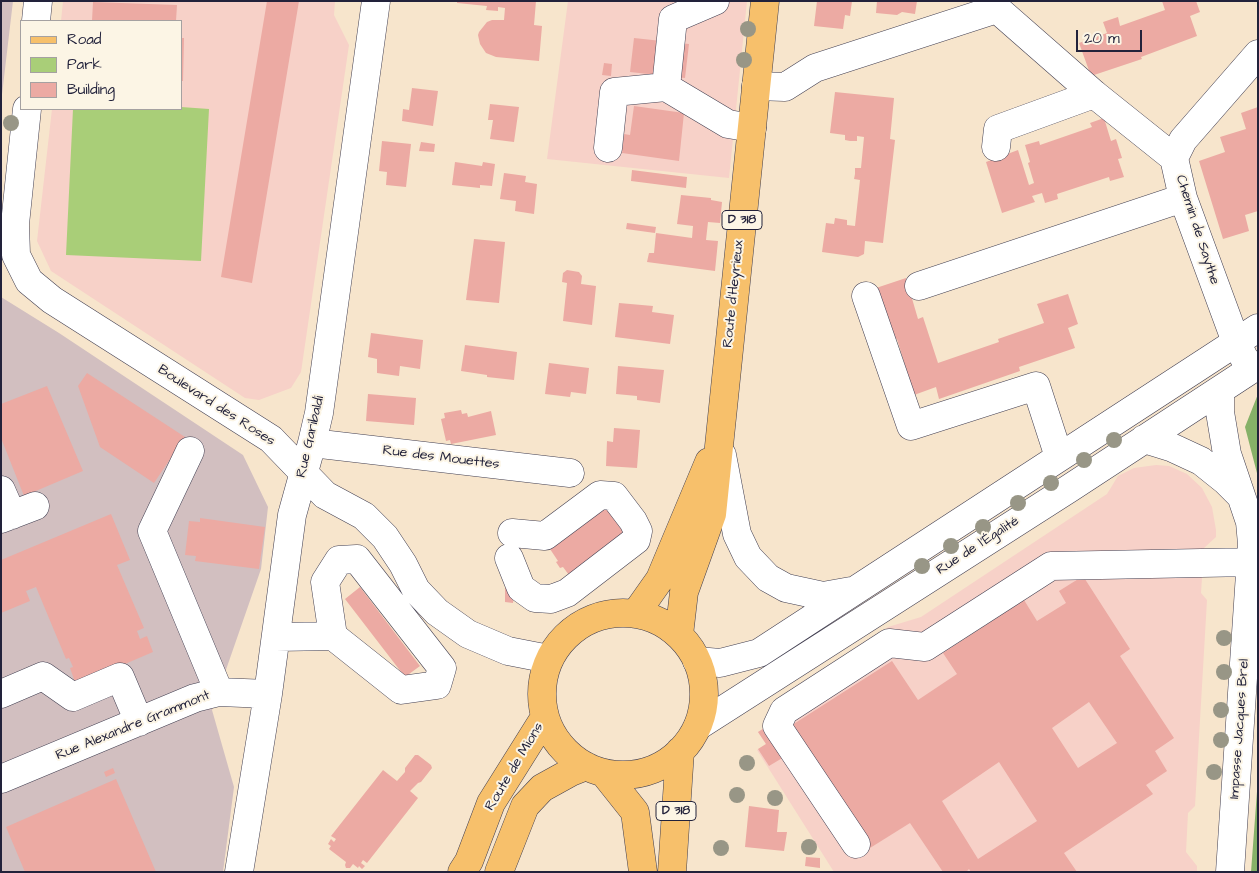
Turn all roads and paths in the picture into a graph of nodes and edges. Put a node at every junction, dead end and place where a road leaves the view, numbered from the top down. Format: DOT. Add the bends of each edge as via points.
graph roads {
  1 [pos="38,1"];
  2 [pos="376,1"];
  3 [pos="715,1"];
  4 [pos="766,1"];
  5 [pos="36,20"];
  6 [pos="1258,54"];
  7 [pos="756,86"];
  8 [pos="666,87"];
  9 [pos="1094,94"];
  10 [pos="27,110"];
  11 [pos="752,128"];
  12 [pos="996,147"];
  13 [pos="608,148"];
  14 [pos="1174,158"];
  15 [pos="1183,198"];
  16 [pos="919,286"];
  17 [pos="866,296"];
  18 [pos="1247,335"];
  19 [pos="1254,368"];
  20 [pos="1220,390"];
  21 [pos="720,438"];
  22 [pos="1144,439"];
  23 [pos="312,443"];
  24 [pos="190,451"];
  25 [pos="1059,457"];
  26 [pos="570,473"];
  27 [pos="303,474"];
  28 [pos="1,490"];
  29 [pos="1241,497"];
  30 [pos="16,513"];
  31 [pos="1251,562"];
  32 [pos="855,591"];
  33 [pos="636,613"];
  34 [pos="680,635"];
  35 [pos="333,636"];
  36 [pos="276,637"];
  37 [pos="549,659"];
  38 [pos="697,661"];
  39 [pos="218,692"];
  40 [pos="1,694"];
  41 [pos="268,694"];
  42 [pos="545,718"];
  43 [pos="139,722"];
  44 [pos="698,726"];
  45 [pos="680,751"];
  46 [pos="595,770"];
  47 [pos="1,779"];
  48 [pos="856,844"];
  49 [pos="239,872"];
  50 [pos="462,872"];
  51 [pos="499,872"];
  52 [pos="643,872"];
  53 [pos="672,872"];
  54 [pos="1230,872"];
  1 -- 5 [label="street"];
  2 -- 23 [label="street, Rue Garibaldi" via="319,413"];
  3 -- 8 [label="street" via="672,19"];
  4 -- 7 [label="main road, Route d'Heyrieux / D 318"];
  6 -- 14 [label="street, Chemin de Saythe" via="1183,140"];
  7 -- 9 [label="street" via="786,87 815,68 997,9"];
  7 -- 11 [label="main road, Route d'Heyrieux / D 318"];
  8 -- 11 [label="street" via="728,124"];
  8 -- 13 [label="street" via="614,92"];
  9 -- 12 [label="street" via="998,129"];
  9 -- 14 [label="street"];
  10 -- 27 [label="street, Boulevard des Roses" via="16,255 29,281 52,300 271,439"];
  11 -- 21 [label="main road, Route d'Heyrieux / D 318"];
  14 -- 15 [label="street, Chemin de Saythe"];
  15 -- 16 [label="street"];
  15 -- 18 [label="street, Chemin de Saythe"];
  17 -- 25 [label="street" via="911,426 1036,386"];
  18 -- 19 [label="street, Chemin de Saythe"];
  18 -- 25 [label="street"];
  19 -- 20 [label="street, Rue de l'Égalité"];
  20 -- 22 [label="street, Rue de l'Égalité"];
  20 -- 29 [label="street, Impasse Jacques Brel" via="1227,454"];
  21 -- 32 [label="street" via="737,534 748,557 768,578 786,588 823,596"];
  21 -- 33 [label="main road, Route d'Heyrieux / D 318" via="660,579"];
  21 -- 34 [label="main road, Route d'Heyrieux / D 318" via="712,514 684,592"];
  22 -- 29 [label="street, Impasse Jacques Brel" via="1202,461"];
  22 -- 44 [label="street, Rue de l'Égalité"];
  23 -- 26 [label="street, Rue des Mouettes"];
  23 -- 27 [label="street, Rue Garibaldi"];
  24 -- 39 [label="street" via="152,531"];
  25 -- 32 [label="street"];
  27 -- 36 [label="street, Rue Garibaldi" via="292,514"];
  27 -- 37 [label="street, Boulevard des Roses" via="325,495 364,516 385,537 416,590 437,612 468,634 508,651"];
  28 -- 30 [label="street"];
  29 -- 31 [label="street, Impasse Jacques Brel" via="1250,522"];
  31 -- 48 [label="street" via="1051,566 925,647 889,643 784,711 777,726"];
  31 -- 54 [label="street, Impasse Jacques Brel"];
  32 -- 38 [label="street" via="759,653 720,663"];
  33 -- 34 [label="main road" via="660,621"];
  33 -- 37 [label="main road" via="609,613 584,621 563,637"];
  34 -- 38 [label="main road"];
  35 -- 35 [label="street" via="401,690 437,685 442,668 356,559 339,560 326,582"];
  35 -- 36 [label="street"];
  36 -- 41 [label="street, Rue Garibaldi"];
  37 -- 42 [label="main road" via="542,678"];
  38 -- 44 [label="main road" via="704,690"];
  39 -- 41 [label="street, Rue Alexandre Grammont"];
  39 -- 43 [label="street, Rue Alexandre Grammont" via="195,698"];
  40 -- 43 [label="street" via="43,676 73,697 120,677"];
  41 -- 49 [label="street, Rue Garibaldi"];
  42 -- 46 [label="main road" via="554,738 568,754"];
  42 -- 50 [label="main road, Route de Mions" via="491,802"];
  43 -- 47 [label="street, Rue Alexandre Grammont"];
  44 -- 45 [label="main road"];
  45 -- 46 [label="main road" via="664,764 644,772 624,775"];
  45 -- 53 [label="main road, D 318"];
  46 -- 51 [label="main road, Route de Mions" via="563,775 542,788 525,806"];
  46 -- 52 [label="main road, D 318" via="635,812"];
}
